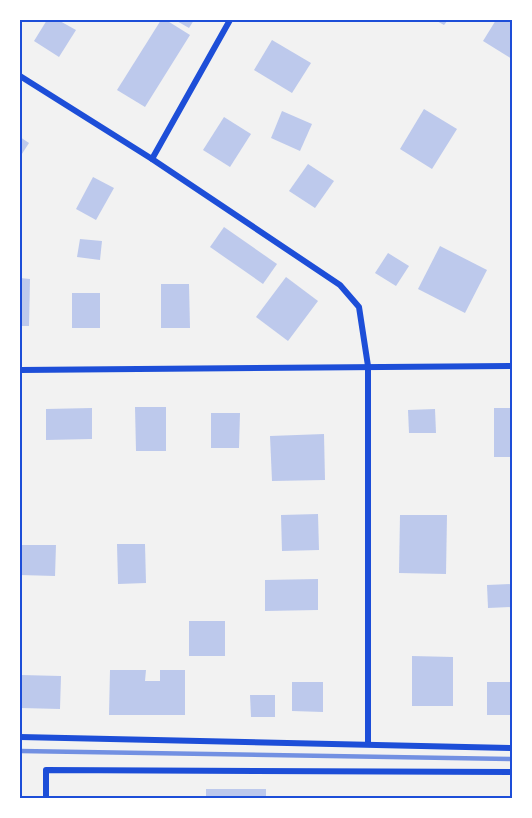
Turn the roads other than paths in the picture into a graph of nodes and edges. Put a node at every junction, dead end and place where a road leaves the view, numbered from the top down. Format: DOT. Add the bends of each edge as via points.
graph roads {
  1 [pos="230,20"];
  2 [pos="20,76"];
  3 [pos="152,159"];
  4 [pos="368,366"];
  5 [pos="513,366"];
  6 [pos="20,370"];
  7 [pos="20,737"];
  8 [pos="368,743"];
  9 [pos="513,748"];
  10 [pos="513,772"];
  11 [pos="46,798"];
  1 -- 3 [label="street"];
  2 -- 3 [label="street"];
  3 -- 4 [label="street" via="340,285 359,307"];
  4 -- 5 [label="street"];
  4 -- 6 [label="street"];
  4 -- 8 [label="street"];
  7 -- 8 [label="street"];
  8 -- 9 [label="street"];
  10 -- 11 [label="street" via="46,770"];
}
